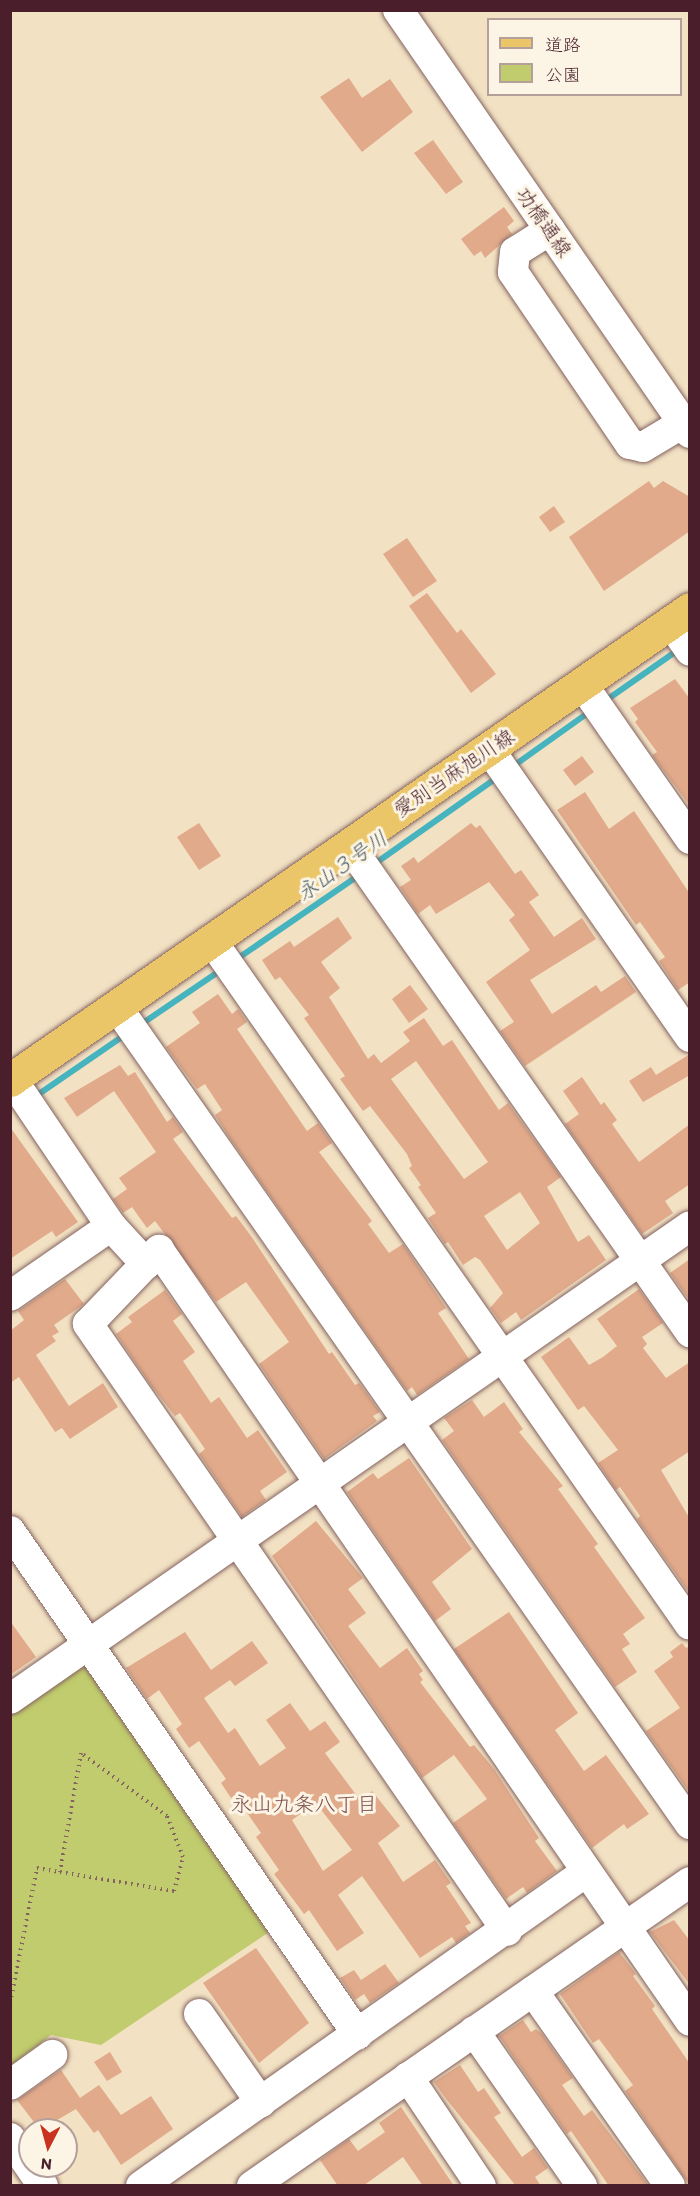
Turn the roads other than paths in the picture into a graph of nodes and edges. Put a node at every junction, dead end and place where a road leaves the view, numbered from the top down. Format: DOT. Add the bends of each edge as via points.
graph roads {
  1 [pos="398,10"];
  2 [pos="550,230"];
  3 [pos="686,428"];
  4 [pos="682,629"];
  5 [pos="592,699"];
  6 [pos="500,766"];
  7 [pos="690,839"];
  8 [pos="359,860"];
  9 [pos="222,955"];
  10 [pos="127,1022"];
  11 [pos="690,1037"];
  12 [pos="20,1090"];
  13 [pos="111,1226"];
  14 [pos="690,1226"];
  15 [pos="641,1260"];
  16 [pos="146,1263"];
  17 [pos="10,1296"];
  18 [pos="690,1332"];
  19 [pos="503,1357"];
  20 [pos="409,1424"];
  21 [pos="322,1484"];
  22 [pos="10,1531"];
  23 [pos="238,1542"];
  24 [pos="690,1625"];
  25 [pos="90,1643"];
  26 [pos="10,1699"];
  27 [pos="690,1824"];
  28 [pos="586,1872"];
  29 [pos="690,1882"];
  30 [pos="626,1927"];
  31 [pos="507,1931"];
  32 [pos="533,1990"];
  33 [pos="199,2014"];
  34 [pos="690,2021"];
  35 [pos="474,2031"];
  36 [pos="358,2035"];
  37 [pos="52,2055"];
  38 [pos="408,2077"];
  39 [pos="10,2085"];
  40 [pos="261,2103"];
  41 [pos="10,2138"];
  42 [pos="255,2185"];
  43 [pos="43,2186"];
  44 [pos="141,2186"];
  45 [pos="481,2186"];
  46 [pos="582,2186"];
  47 [pos="670,2186"];
  1 -- 2 [label="street, 功橋通線"];
  2 -- 3 [label="street, 功橋通線"];
  2 -- 3 [label="street" via="515,252 513,272 630,444 643,447"];
  4 -- 5 [label="main road, 愛別当麻旭川線"];
  5 -- 6 [label="main road, 愛別当麻旭川線"];
  5 -- 7 [label="street"];
  6 -- 8 [label="main road, 愛別当麻旭川線"];
  6 -- 11 [label="street"];
  8 -- 9 [label="main road, 愛別当麻旭川線"];
  8 -- 15 [label="street"];
  9 -- 10 [label="main road, 愛別当麻旭川線"];
  9 -- 19 [label="street"];
  10 -- 12 [label="main road, 愛別当麻旭川線"];
  10 -- 20 [label="street"];
  12 -- 13 [label="street"];
  13 -- 16 [label="street"];
  13 -- 17 [label="street"];
  14 -- 15 [label="street"];
  15 -- 18 [label="street"];
  15 -- 19 [label="street"];
  16 -- 21 [label="street" via="159,1250"];
  16 -- 23 [label="street" via="88,1324"];
  19 -- 20 [label="street"];
  19 -- 24 [label="street"];
  20 -- 21 [label="street"];
  20 -- 27 [label="street"];
  21 -- 23 [label="street"];
  21 -- 28 [label="street"];
  22 -- 25 [label="street"];
  23 -- 25 [label="street"];
  23 -- 31 [label="street"];
  25 -- 26 [label="street"];
  25 -- 36 [label="street"];
  28 -- 30 [label="street"];
  28 -- 31 [label="street"];
  29 -- 30 [label="street"];
  30 -- 32 [label="street"];
  30 -- 34 [label="street"];
  31 -- 36 [label="street"];
  32 -- 35 [label="street"];
  32 -- 47 [label="street"];
  33 -- 40 [label="street"];
  35 -- 38 [label="street"];
  35 -- 46 [label="street"];
  36 -- 40 [label="street"];
  37 -- 39 [label="street"];
  38 -- 42 [label="street"];
  38 -- 45 [label="street"];
  40 -- 44 [label="street"];
  41 -- 43 [label="street"];
}
